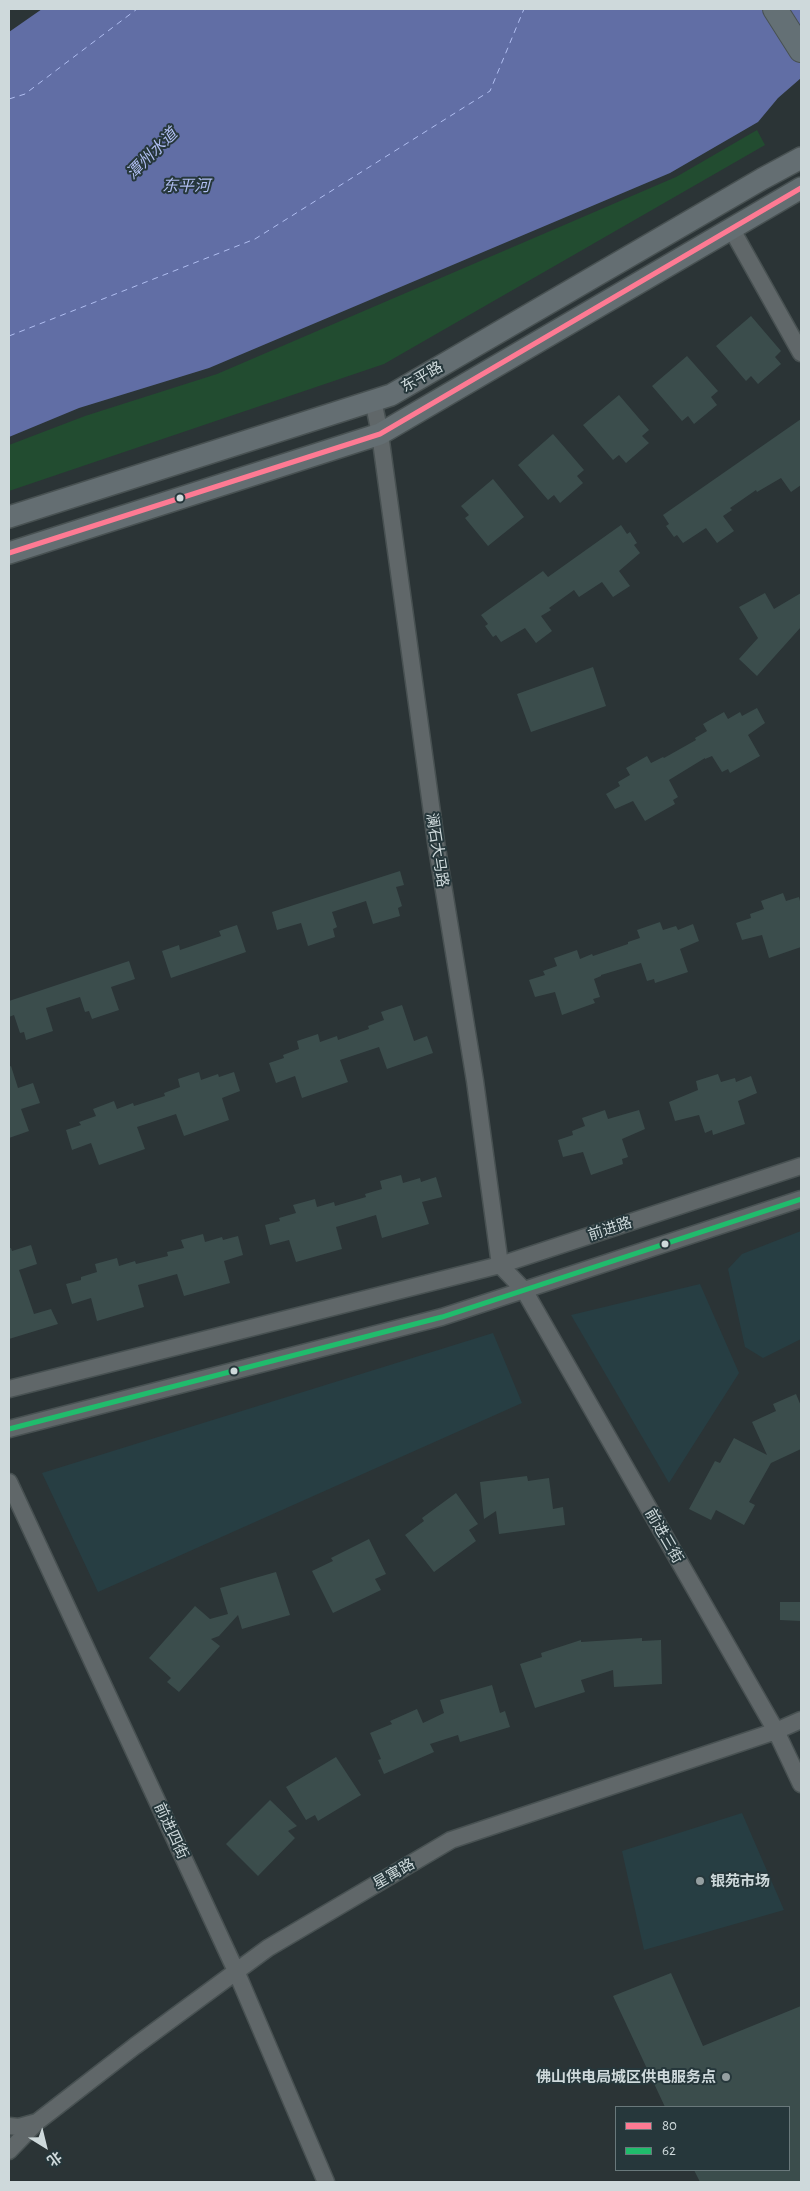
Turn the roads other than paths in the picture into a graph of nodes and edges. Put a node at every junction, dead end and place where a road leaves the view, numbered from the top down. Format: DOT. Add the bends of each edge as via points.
graph roads {
  1 [pos="775,9"];
  2 [pos="801,50"];
  3 [pos="801,158"];
  4 [pos="801,188"];
  5 [pos="731,228"];
  6 [pos="801,353"];
  7 [pos="373,400"];
  8 [pos="380,434"];
  9 [pos="9,517"];
  10 [pos="9,554"];
  11 [pos="801,1166"];
  12 [pos="801,1199"];
  13 [pos="500,1265"];
  14 [pos="524,1290"];
  15 [pos="9,1388"];
  16 [pos="9,1429"];
  17 [pos="9,1482"];
  18 [pos="801,1720"];
  19 [pos="776,1731"];
  20 [pos="801,1784"];
  21 [pos="236,1971"];
  22 [pos="37,2122"];
  23 [pos="9,2126"];
  24 [pos="9,2151"];
  25 [pos="326,2182"];
  1 -- 2 [label="highway"];
  3 -- 7 [label="main road, 东平路" via="391,395"];
  4 -- 5 [label="main road, 东平路"];
  5 -- 6 [label="street"];
  5 -- 8 [label="main road, 东平路"];
  7 -- 8 [label="street, 澜石大马路"];
  7 -- 9 [label="main road, 东平路"];
  8 -- 10 [label="main road, 东平路"];
  8 -- 13 [label="street, 澜石大马路" via="436,842 475,1081"];
  11 -- 13 [label="street, 前进路"];
  12 -- 14 [label="street, 前进路"];
  13 -- 14 [label="street"];
  13 -- 15 [label="street, 前进路"];
  14 -- 16 [label="street, 前进路" via="442,1317"];
  14 -- 19 [label="street, 前进三街"];
  17 -- 21 [label="street, 前进四街"];
  18 -- 19 [label="street, 星寓路"];
  19 -- 20 [label="street, 前进三街"];
  19 -- 21 [label="street, 星寓路" via="452,1840 268,1948"];
  21 -- 22 [label="street, 星寓路"];
  21 -- 25 [label="street, 前进四街"];
  22 -- 23 [label="street" via="20,2127"];
  22 -- 24 [label="street, 星寓路"];
}
